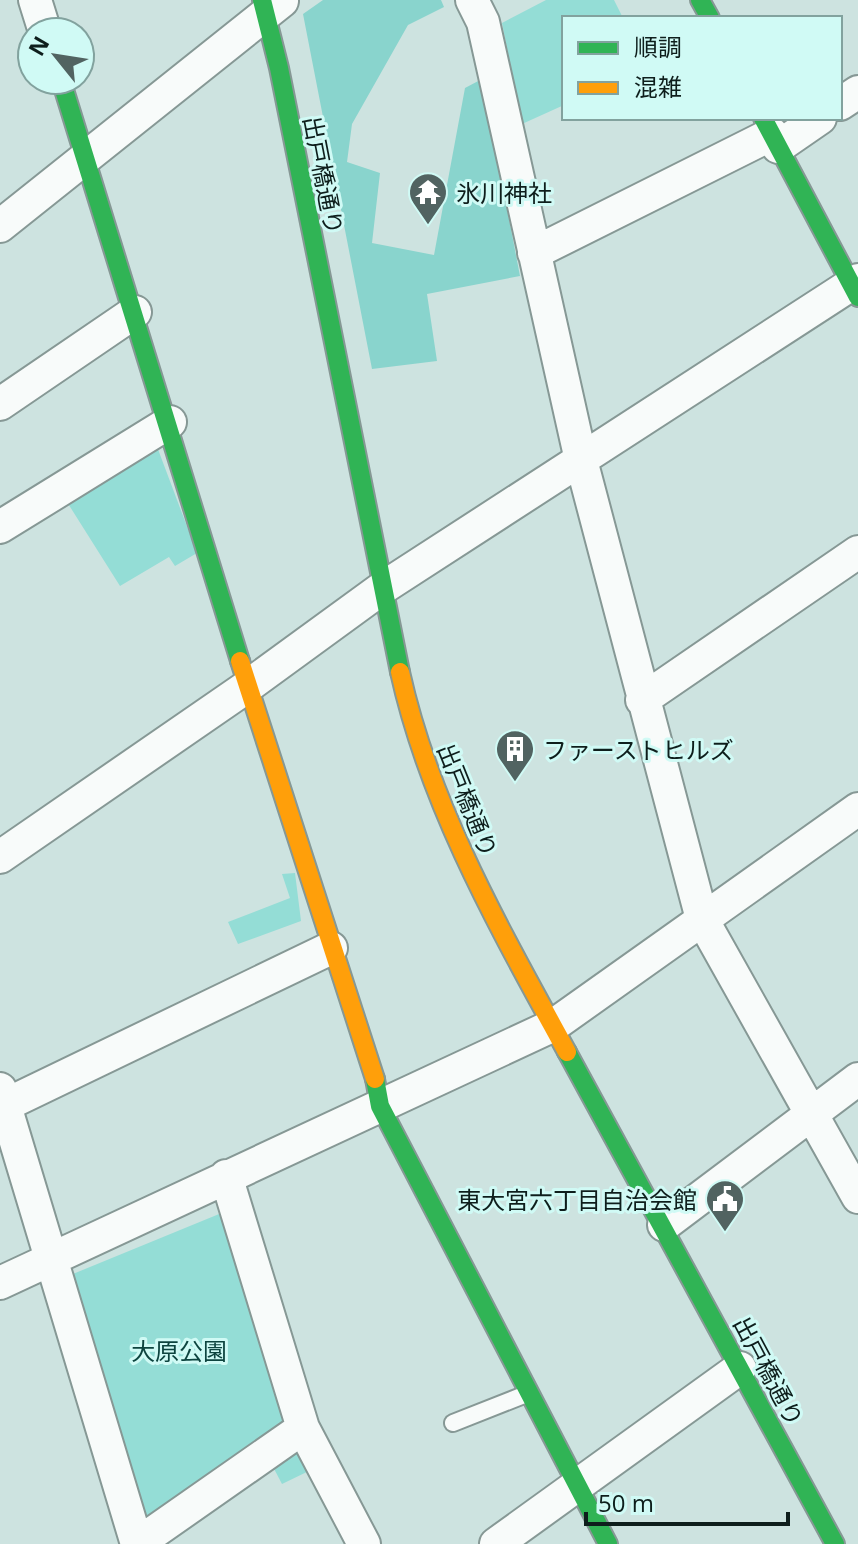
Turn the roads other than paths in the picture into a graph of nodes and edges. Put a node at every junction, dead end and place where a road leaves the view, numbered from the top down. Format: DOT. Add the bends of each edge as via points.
graph roads {
  1 [pos="472,0"];
  2 [pos="271,4"];
  3 [pos="66,96"];
  4 [pos="813,120"];
  5 [pos="771,133"];
  6 [pos="86,159"];
  7 [pos="0,226"];
  8 [pos="534,253"];
  9 [pos="856,287"];
  10 [pos="135,312"];
  11 [pos="0,404"];
  12 [pos="170,422"];
  13 [pos="581,460"];
  14 [pos="0,527"];
  15 [pos="858,552"];
  16 [pos="381,589"];
  17 [pos="248,686"];
  18 [pos="642,700"];
  19 [pos="858,809"];
  20 [pos="0,857"];
  21 [pos="702,919"];
  22 [pos="331,948"];
  23 [pos="554,1025"];
  24 [pos="858,1079"];
  25 [pos="3,1097"];
  26 [pos="380,1106"];
  27 [pos="811,1114"];
  28 [pos="226,1176"];
  29 [pos="858,1197"];
  30 [pos="664,1225"];
  31 [pos="50,1262"];
  32 [pos="0,1283"];
  33 [pos="740,1368"];
  34 [pos="529,1393"];
  35 [pos="453,1423"];
  36 [pos="303,1428"];
  37 [pos="577,1486"];
  38 [pos="137,1544"];
  39 [pos="364,1544"];
  40 [pos="496,1544"];
  41 [pos="608,1544"];
  42 [pos="835,1544"];
  1 -- 8 [label="street" via="483,22"];
  2 -- 6 [label="street"];
  2 -- 16 [label="street, 出戸橋通り"];
  3 -- 6 [label="street"];
  4 -- 5 [label="street"];
  5 -- 8 [label="street"];
  5 -- 9 [label="street"];
  6 -- 7 [label="street"];
  6 -- 10 [label="street"];
  8 -- 13 [label="street"];
  9 -- 13 [label="street"];
  10 -- 11 [label="street"];
  10 -- 12 [label="street"];
  12 -- 14 [label="street"];
  12 -- 17 [label="street"];
  13 -- 16 [label="street"];
  13 -- 18 [label="street"];
  15 -- 18 [label="street"];
  16 -- 17 [label="street"];
  16 -- 23 [label="street, 出戸橋通り" via="410,718 435,789 495,920"];
  17 -- 20 [label="street"];
  17 -- 22 [label="street"];
  18 -- 21 [label="street"];
  19 -- 21 [label="street"];
  21 -- 23 [label="street"];
  21 -- 27 [label="street"];
  22 -- 25 [label="street"];
  22 -- 26 [label="street" via="374,1073"];
  23 -- 26 [label="street"];
  23 -- 30 [label="street, 出戸橋通り"];
  24 -- 27 [label="street"];
  25 -- 31 [label="street"];
  26 -- 28 [label="street"];
  26 -- 34 [label="street"];
  27 -- 29 [label="street"];
  27 -- 30 [label="street"];
  28 -- 31 [label="street"];
  28 -- 36 [label="street"];
  30 -- 33 [label="street, 出戸橋通り"];
  31 -- 32 [label="street"];
  31 -- 38 [label="street"];
  33 -- 37 [label="street"];
  33 -- 42 [label="street, 出戸橋通り"];
  34 -- 35 [label="lane"];
  34 -- 37 [label="street"];
  36 -- 38 [label="street"];
  36 -- 39 [label="street"];
  37 -- 40 [label="street"];
  37 -- 41 [label="street"];
}
